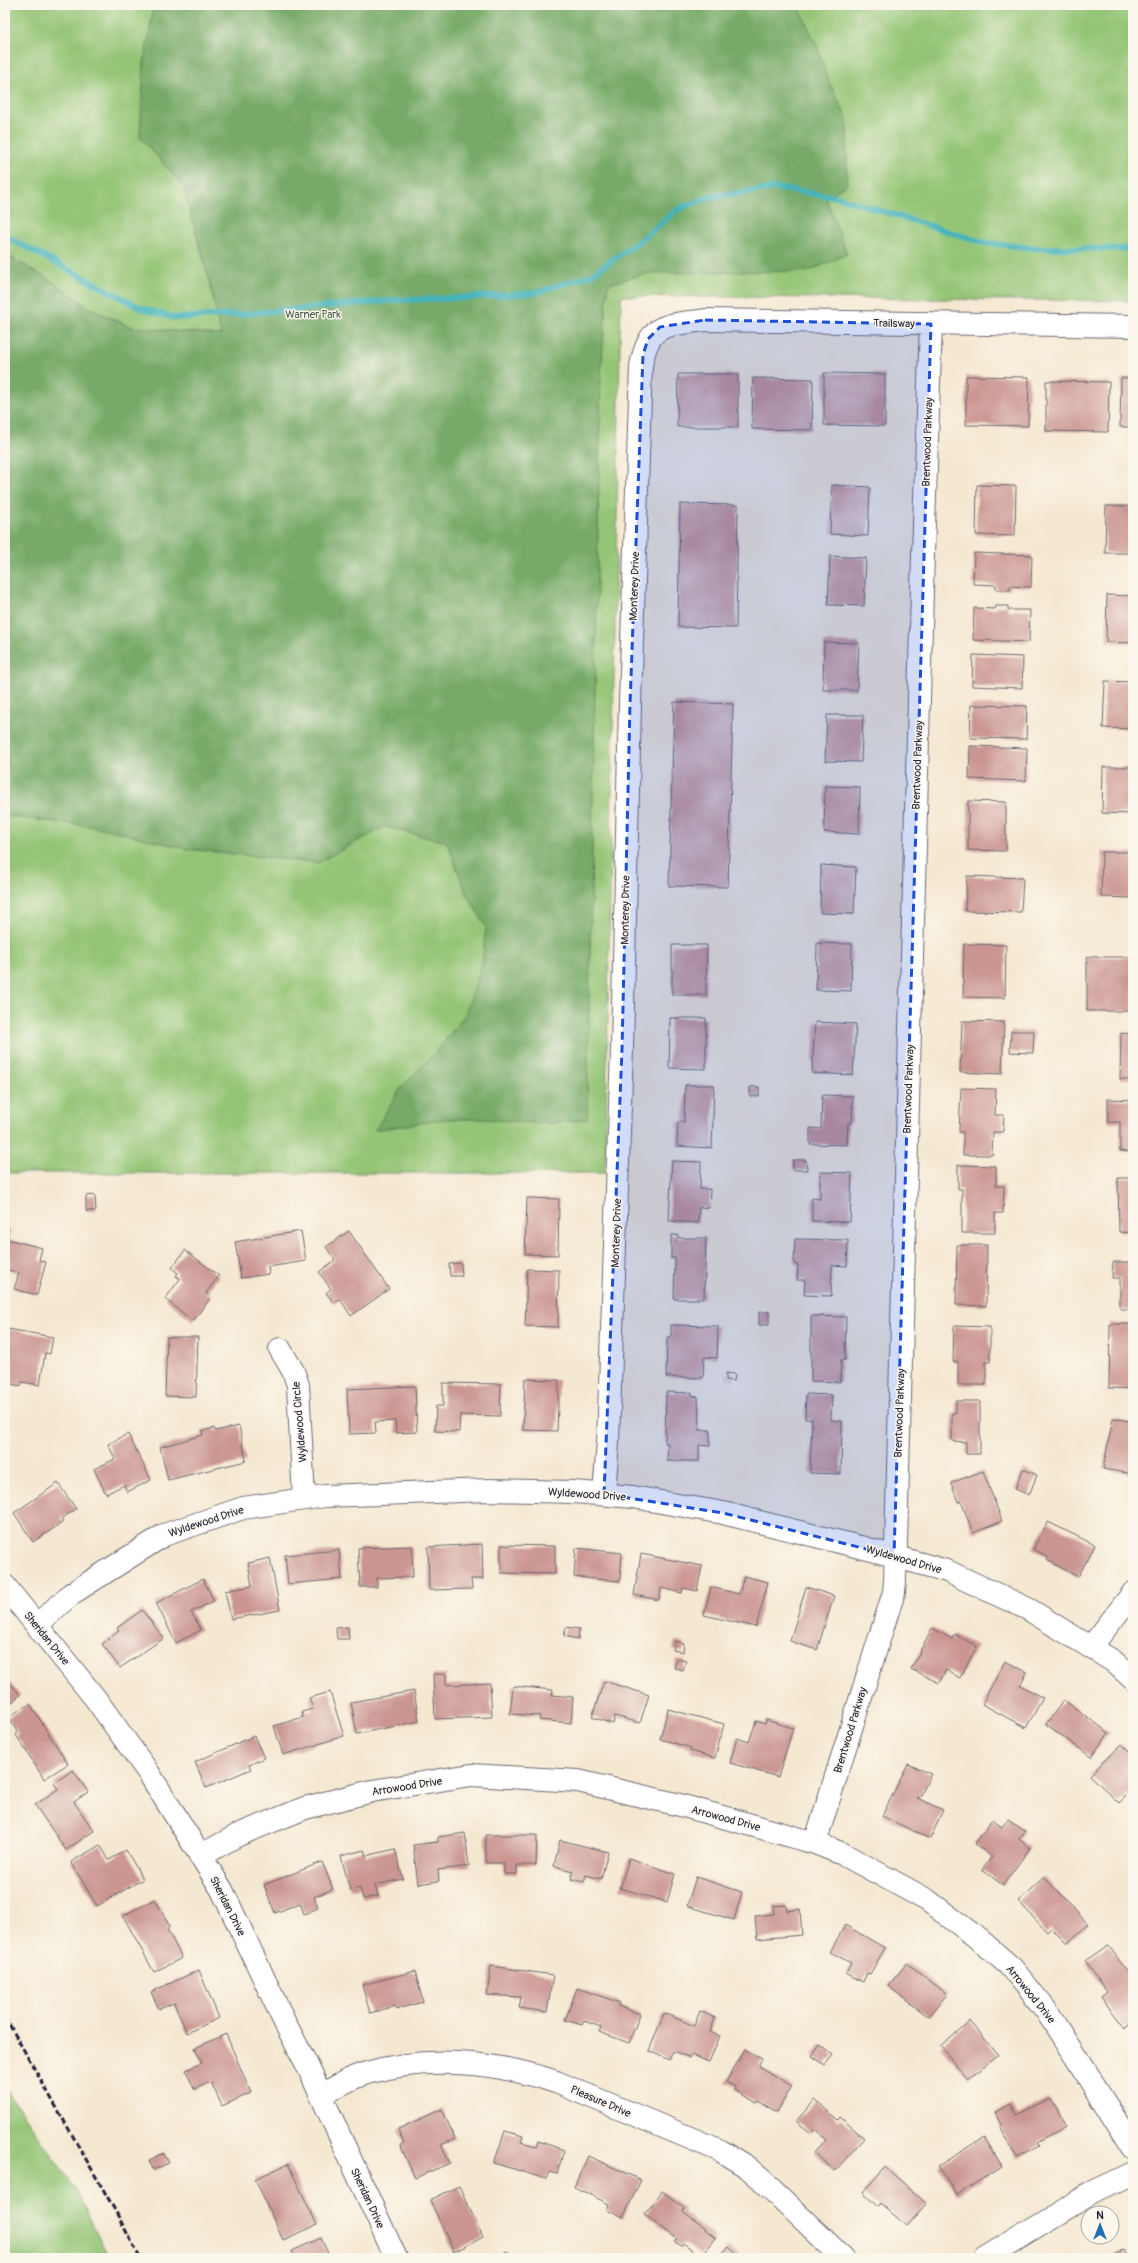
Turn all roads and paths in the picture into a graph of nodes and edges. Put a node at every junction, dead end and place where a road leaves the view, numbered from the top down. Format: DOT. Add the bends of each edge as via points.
graph roads {
  1 [pos="931,324"];
  2 [pos="1133,326"];
  3 [pos="658,330"];
  4 [pos="280,1349"];
  5 [pos="604,1494"];
  6 [pos="304,1499"];
  7 [pos="894,1556"];
  8 [pos="5,1586"];
  9 [pos="1133,1593"];
  10 [pos="36,1625"];
  11 [pos="1091,1647"];
  12 [pos="1133,1679"];
  13 [pos="815,1843"];
  14 [pos="200,1856"];
  15 [pos="321,2096"];
  16 [pos="1133,2147"];
  17 [pos="1133,2173"];
  18 [pos="396,2258"];
  19 [pos="843,2258"];
  20 [pos="984,2258"];
  1 -- 2 [label="street, Trailsway"];
  1 -- 3 [label="street, Trailsway" via="705,320 660,327"];
  1 -- 7 [label="street, Brentwood Parkway"];
  3 -- 5 [label="street, Monterey Drive" via="648,340 641,366 622,1050"];
  4 -- 6 [label="street, Wyldewood Circle" via="298,1385"];
  5 -- 6 [label="street, Wyldewood Drive" via="488,1490"];
  5 -- 7 [label="street, Wyldewood Drive" via="723,1513"];
  6 -- 10 [label="street, Wyldewood Drive" via="242,1508 164,1535 71,1594"];
  7 -- 11 [label="street, Wyldewood Drive" via="947,1571 1028,1608"];
  7 -- 13 [label="street, Brentwood Parkway" via="894,1592"];
  8 -- 10 [label="street, Sheridan Drive"];
  9 -- 11 [label="street"];
  10 -- 14 [label="street, Sheridan Drive" via="95,1698 148,1772"];
  11 -- 12 [label="street, Wyldewood Drive" via="1113,1661"];
  13 -- 14 [label="street, Arrowood Drive" via="680,1805 578,1781 471,1776 372,1792 305,1808 238,1835"];
  13 -- 16 [label="street, Arrowood Drive" via="843,1854 926,1900 980,1940 1012,1968 1045,2009"];
  14 -- 15 [label="street, Sheridan Drive" via="222,1890"];
  15 -- 18 [label="street, Sheridan Drive"];
  15 -- 19 [label="street, Pleasure Drive" via="340,2084 367,2073 426,2063 478,2064 534,2075 721,2151 762,2180"];
  17 -- 20 [label="street" via="1095,2191"];
}
